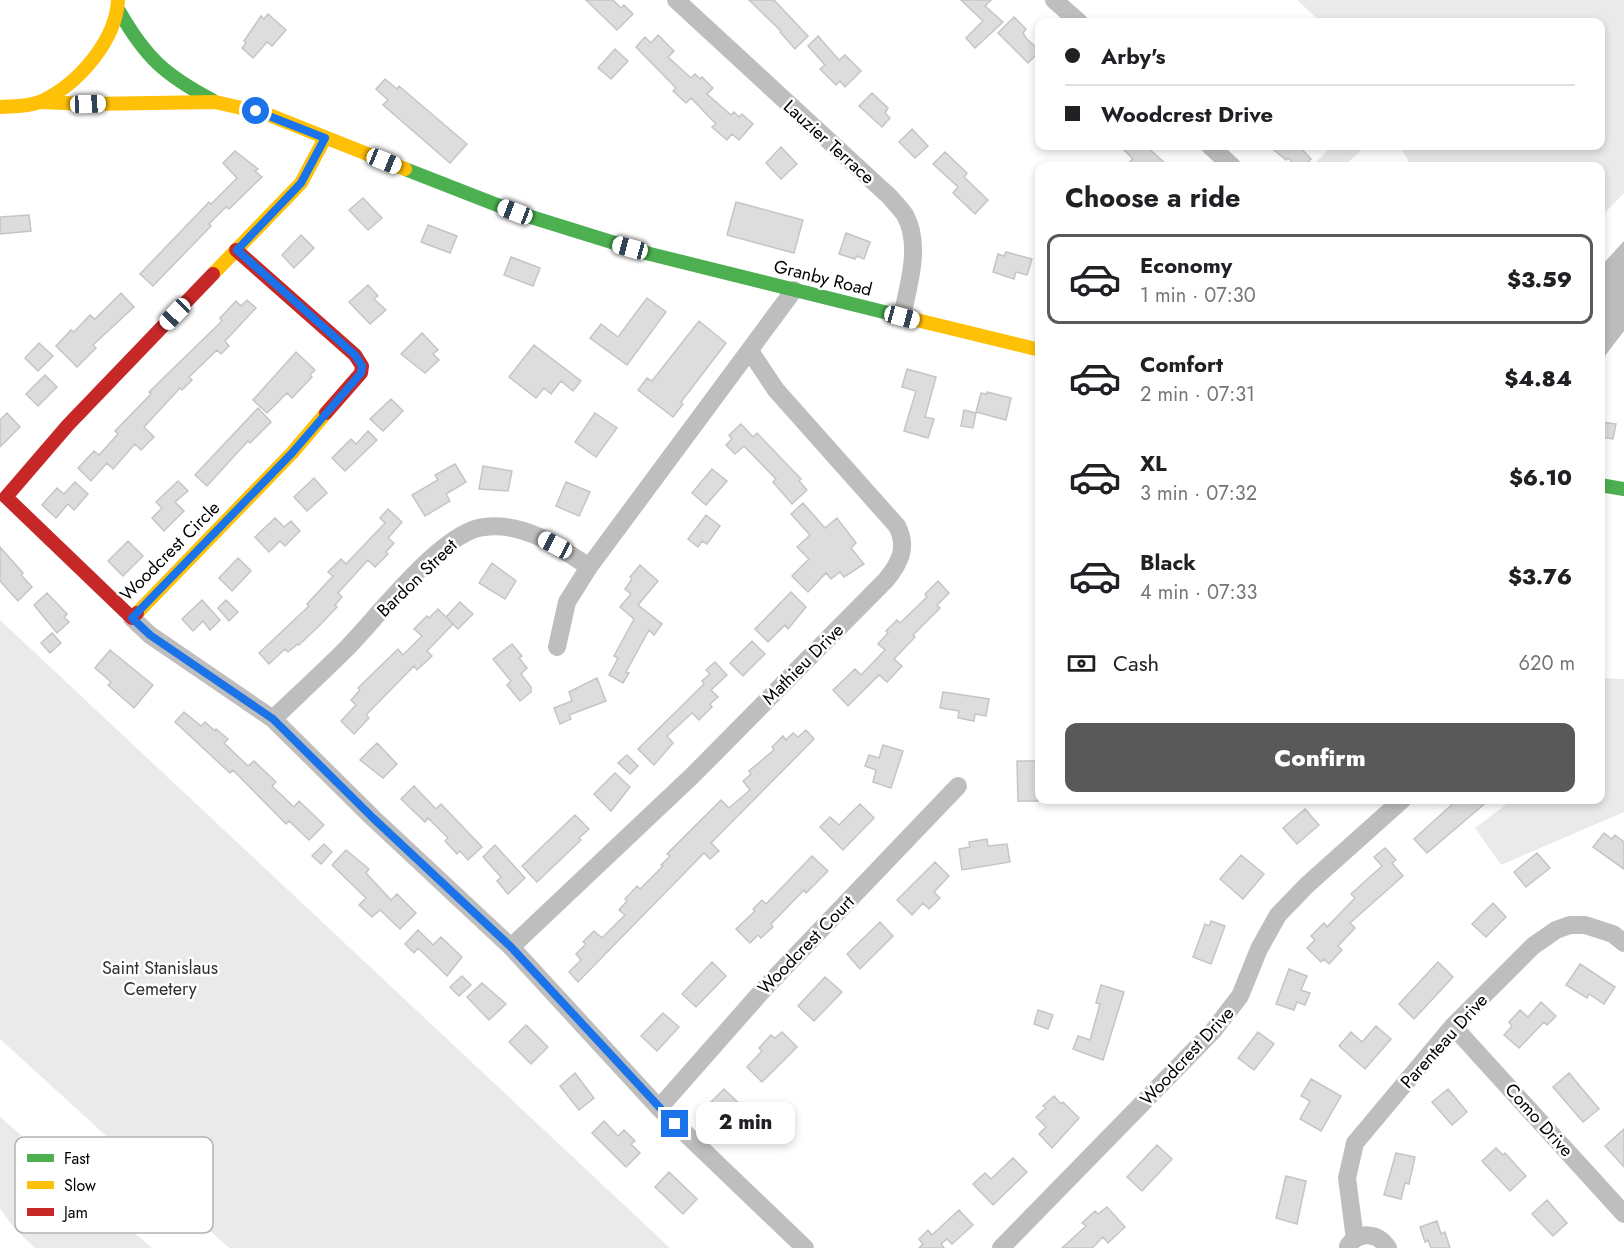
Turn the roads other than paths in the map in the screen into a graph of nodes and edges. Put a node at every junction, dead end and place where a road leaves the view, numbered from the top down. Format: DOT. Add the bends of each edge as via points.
graph roads {
  1 [pos="676,0"];
  2 [pos="1054,0"];
  3 [pos="119,6"];
  4 [pos="1074,18"];
  5 [pos="40,102"];
  6 [pos="215,102"];
  7 [pos="0,107"];
  8 [pos="325,138"];
  9 [pos="1214,150"];
  10 [pos="1228,162"];
  11 [pos="237,250"];
  12 [pos="794,290"];
  13 [pos="902,317"];
  14 [pos="1035,349"];
  15 [pos="750,351"];
  16 [pos="1605,486"];
  17 [pos="1624,489"];
  18 [pos="589,567"];
  19 [pos="132,618"];
  20 [pos="557,647"];
  21 [pos="273,719"];
  22 [pos="958,786"];
  23 [pos="1398,804"];
  24 [pos="1624,943"];
  25 [pos="511,947"];
  26 [pos="1453,1026"];
  27 [pos="658,1108"];
  28 [pos="1624,1214"];
  29 [pos="1351,1243"];
  30 [pos="805,1248"];
  31 [pos="1001,1248"];
  32 [pos="1388,1248"];
  1 -- 13 [label="street, Lauzier Terrace" via="890,197 905,216 913,251"];
  2 -- 4 [label="street"];
  3 -- 5 [label="main road" via="89,65"];
  3 -- 6 [label="main road" via="134,38 153,63"];
  5 -- 6 [label="main road"];
  5 -- 7 [label="main road"];
  6 -- 8 [label="main road, Granby Road" via="264,113"];
  8 -- 11 [label="main road, Woodcrest Circle" via="301,183"];
  8 -- 12 [label="main road, Granby Road" via="515,212 650,254"];
  9 -- 10 [label="street"];
  11 -- 19 [label="main road, Woodcrest Circle" via="68,425 6,497"];
  11 -- 19 [label="main road, Woodcrest Circle" via="355,355 362,366 361,373 292,453"];
  12 -- 13 [label="main road, Granby Road"];
  12 -- 15 [label="street"];
  13 -- 14 [label="main road, Granby Road"];
  15 -- 18 [label="street"];
  15 -- 25 [label="street, Mathieu Drive" via="776,390 897,526 903,542 900,559 886,580 693,776"];
  16 -- 17 [label="main road"];
  18 -- 20 [label="street" via="567,602"];
  18 -- 21 [label="street, Bardon Street" via="523,530 494,526 470,530 432,558"];
  19 -- 21 [label="street" via="150,635"];
  21 -- 25 [label="street"];
  22 -- 27 [label="street, Woodcrest Court" via="763,990"];
  23 -- 31 [label="street, Woodcrest Drive" via="1278,915 1240,996 1213,1031"];
  24 -- 26 [label="street, Parenteau Drive" via="1600,928 1585,925 1556,930 1533,946"];
  25 -- 27 [label="street"];
  26 -- 28 [label="street, Como Drive"];
  26 -- 29 [label="street, Parenteau Drive" via="1355,1143 1347,1179"];
  27 -- 30 [label="street"];
  29 -- 32 [label="street, Parenteau Drive" via="1369,1235"];
}
